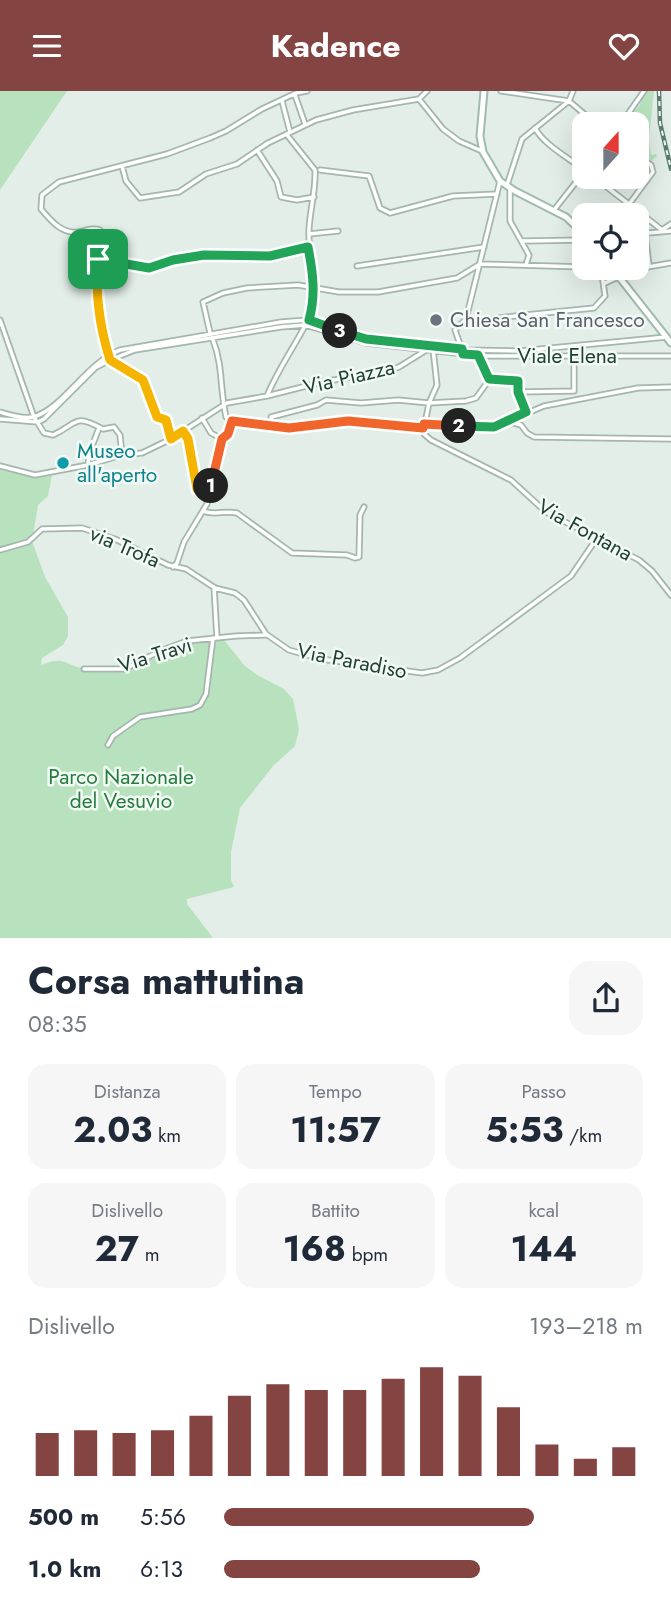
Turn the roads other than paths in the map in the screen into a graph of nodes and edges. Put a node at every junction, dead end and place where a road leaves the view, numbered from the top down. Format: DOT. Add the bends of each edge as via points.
graph roads {
  1 [pos="307,91"];
  2 [pos="427,91"];
  3 [pos="484,91"];
  4 [pos="502,91"];
  5 [pos="573,91"];
  6 [pos="644,91"];
  7 [pos="296,93"];
  8 [pos="418,99"];
  9 [pos="282,101"];
  10 [pos="569,101"];
  11 [pos="582,112"];
  12 [pos="630,112"];
  13 [pos="305,124"];
  14 [pos="535,128"];
  15 [pos="289,134"];
  16 [pos="257,151"];
  17 [pos="484,152"];
  18 [pos="572,161"];
  19 [pos="122,166"];
  20 [pos="320,170"];
  21 [pos="500,181"];
  22 [pos="508,186"];
  23 [pos="572,187"];
  24 [pos="610,189"];
  25 [pos="497,194"];
  26 [pos="314,197"];
  27 [pos="628,203"];
  28 [pos="554,210"];
  29 [pos="649,220"];
  30 [pos="572,223"];
  31 [pos="671,224"];
  32 [pos="338,231"];
  33 [pos="662,231"];
  34 [pos="671,231"];
  35 [pos="649,233"];
  36 [pos="309,234"];
  37 [pos="572,240"];
  38 [pos="522,241"];
  39 [pos="308,247"];
  40 [pos="484,247"];
  41 [pos="98,259"];
  42 [pos="671,263"];
  43 [pos="480,264"];
  44 [pos="526,265"];
  45 [pos="649,265"];
  46 [pos="357,266"];
  47 [pos="572,267"];
  48 [pos="604,280"];
  49 [pos="611,280"];
  50 [pos="622,280"];
  51 [pos="605,283"];
  52 [pos="314,286"];
  53 [pos="0,320"];
  54 [pos="309,320"];
  55 [pos="304,325"];
  56 [pos="463,325"];
  57 [pos="210,333"];
  58 [pos="213,339"];
  59 [pos="670,339"];
  60 [pos="431,349"];
  61 [pos="462,352"];
  62 [pos="108,354"];
  63 [pos="478,355"];
  64 [pos="671,356"];
  65 [pos="110,360"];
  66 [pos="574,362"];
  67 [pos="489,379"];
  68 [pos="671,387"];
  69 [pos="574,391"];
  70 [pos="518,392"];
  71 [pos="267,396"];
  72 [pos="574,401"];
  73 [pos="429,403"];
  74 [pos="223,405"];
  75 [pos="0,412"];
  76 [pos="526,412"];
  77 [pos="34,417"];
  78 [pos="202,418"];
  79 [pos="0,419"];
  80 [pos="232,421"];
  81 [pos="508,421"];
  82 [pos="38,422"];
  83 [pos="272,426"];
  84 [pos="424,426"];
  85 [pos="99,428"];
  86 [pos="183,431"];
  87 [pos="171,439"];
  88 [pos="222,439"];
  89 [pos="671,439"];
  90 [pos="122,454"];
  91 [pos="88,465"];
  92 [pos="0,466"];
  93 [pos="210,491"];
  94 [pos="364,507"];
  95 [pos="203,511"];
  96 [pos="597,538"];
  97 [pos="0,550"];
  98 [pos="173,568"];
  99 [pos="214,587"];
  100 [pos="671,595"];
  101 [pos="268,635"];
  102 [pos="215,638"];
  103 [pos="84,669"];
  104 [pos="108,745"];
  1 -- 7 [label="street"];
  2 -- 8 [label="street"];
  3 -- 17 [label="main road" via="480,137"];
  4 -- 10 [label="street"];
  5 -- 10 [label="street"];
  6 -- 12 [label="street"];
  7 -- 9 [label="street"];
  7 -- 13 [label="street"];
  8 -- 13 [label="street" via="343,112"];
  8 -- 17 [label="street" via="443,129"];
  9 -- 15 [label="street"];
  9 -- 19 [label="street" via="210,138"];
  10 -- 11 [label="street"];
  10 -- 14 [label="street"];
  13 -- 15 [label="street"];
  14 -- 18 [label="street"];
  14 -- 22 [label="street" via="522,139"];
  15 -- 16 [label="street"];
  15 -- 26 [label="street" via="316,170"];
  16 -- 19 [label="street" via="179,192 143,198 125,181"];
  16 -- 26 [label="street" via="277,181 281,197"];
  17 -- 21 [label="main road"];
  19 -- 41 [label="street" via="59,182 42,195 41,209 62,229 100,230 103,242"];
  20 -- 25 [label="street" via="369,176 380,208 390,213 453,196"];
  21 -- 22 [label="main road"];
  21 -- 25 [label="street"];
  22 -- 28 [label="main road"];
  22 -- 38 [label="street" via="510,221"];
  23 -- 28 [label="street"];
  24 -- 27 [label="street"];
  25 -- 40 [label="street"];
  26 -- 36 [label="street"];
  28 -- 30 [label="main road"];
  29 -- 33 [label="street"];
  31 -- 33 [label="street"];
  32 -- 36 [label="street"];
  33 -- 34 [label="street"];
  33 -- 35 [label="street"];
  36 -- 39 [label="street"];
  37 -- 38 [label="street"];
  38 -- 44 [label="street" via="529,255"];
  39 -- 41 [label="street" via="270,256 204,255 149,268"];
  39 -- 52 [label="street"];
  40 -- 43 [label="street"];
  40 -- 46 [label="street"];
  41 -- 62 [label="street" via="101,326"];
  42 -- 45 [label="street"];
  43 -- 44 [label="street"];
  43 -- 52 [label="street" via="457,278 379,292 339,292"];
  43 -- 56 [label="street"];
  44 -- 47 [label="street"];
  48 -- 51 [label="street"];
  49 -- 51 [label="street"];
  50 -- 59 [label="main road"];
  51 -- 56 [label="street" via="605,296 594,308"];
  52 -- 54 [label="street"];
  52 -- 57 [label="street" via="247,288 208,300 204,302"];
  53 -- 77 [label="street"];
  54 -- 55 [label="street"];
  54 -- 57 [label="street"];
  54 -- 61 [label="street" via="366,339"];
  55 -- 58 [label="street"];
  55 -- 60 [label="street" via="366,343"];
  55 -- 71 [label="street"];
  56 -- 61 [label="street" via="455,330"];
  57 -- 58 [label="street"];
  57 -- 62 [label="street"];
  58 -- 65 [label="street" via="135,350"];
  58 -- 74 [label="street"];
  59 -- 61 [label="street, Viale Elena"];
  60 -- 61 [label="street"];
  60 -- 71 [label="street, Via Piazza" via="387,371"];
  60 -- 73 [label="street" via="436,386"];
  61 -- 63 [label="street, Viale Elena"];
  62 -- 65 [label="street"];
  62 -- 77 [label="street"];
  63 -- 64 [label="street, Viale Elena"];
  63 -- 67 [label="street"];
  65 -- 82 [label="street"];
  65 -- 87 [label="street" via="143,380 157,417 166,420"];
  66 -- 69 [label="street"];
  67 -- 70 [label="street" via="518,381"];
  67 -- 73 [label="street" via="476,398"];
  68 -- 72 [label="street" via="638,388"];
  69 -- 70 [label="street"];
  69 -- 72 [label="street"];
  70 -- 76 [label="street"];
  71 -- 74 [label="street, Via Piazza"];
  72 -- 76 [label="street"];
  73 -- 83 [label="street" via="326,400 271,417"];
  73 -- 84 [label="street"];
  74 -- 78 [label="street"];
  74 -- 80 [label="street"];
  75 -- 77 [label="street"];
  76 -- 81 [label="street"];
  77 -- 82 [label="street"];
  78 -- 86 [label="street"];
  78 -- 88 [label="street" via="211,433"];
  79 -- 82 [label="street"];
  80 -- 83 [label="street"];
  80 -- 88 [label="street"];
  81 -- 84 [label="street" via="483,428"];
  81 -- 89 [label="street" via="534,437"];
  82 -- 85 [label="street" via="48,435 82,420"];
  83 -- 84 [label="street" via="348,421"];
  84 -- 96 [label="street, Via Fontana" via="424,434 431,440 512,480 546,512"];
  85 -- 90 [label="street" via="117,430"];
  85 -- 91 [label="street"];
  86 -- 87 [label="street"];
  86 -- 93 [label="street" via="197,488"];
  87 -- 90 [label="street" via="142,453"];
  88 -- 93 [label="street"];
  90 -- 91 [label="street"];
  91 -- 92 [label="street" via="35,475"];
  93 -- 95 [label="street"];
  94 -- 95 [label="street" via="359,557 355,558 292,553 237,513"];
  95 -- 98 [label="street"];
  96 -- 100 [label="street, Via Fontana" via="639,560"];
  96 -- 101 [label="street, Via Paradiso" via="571,576 438,670 405,673 321,659 289,650"];
  97 -- 98 [label="street, via Trofa" via="28,542 42,529 82,528"];
  98 -- 99 [label="street, Via Paradiso" via="186,569"];
  99 -- 101 [label="street, Via Paradiso" via="239,595"];
  99 -- 102 [label="street"];
  101 -- 102 [label="street, Via Travi"];
  102 -- 103 [label="street, Via Travi" via="187,641 124,669"];
  102 -- 104 [label="street" via="200,705 140,717"];
}
